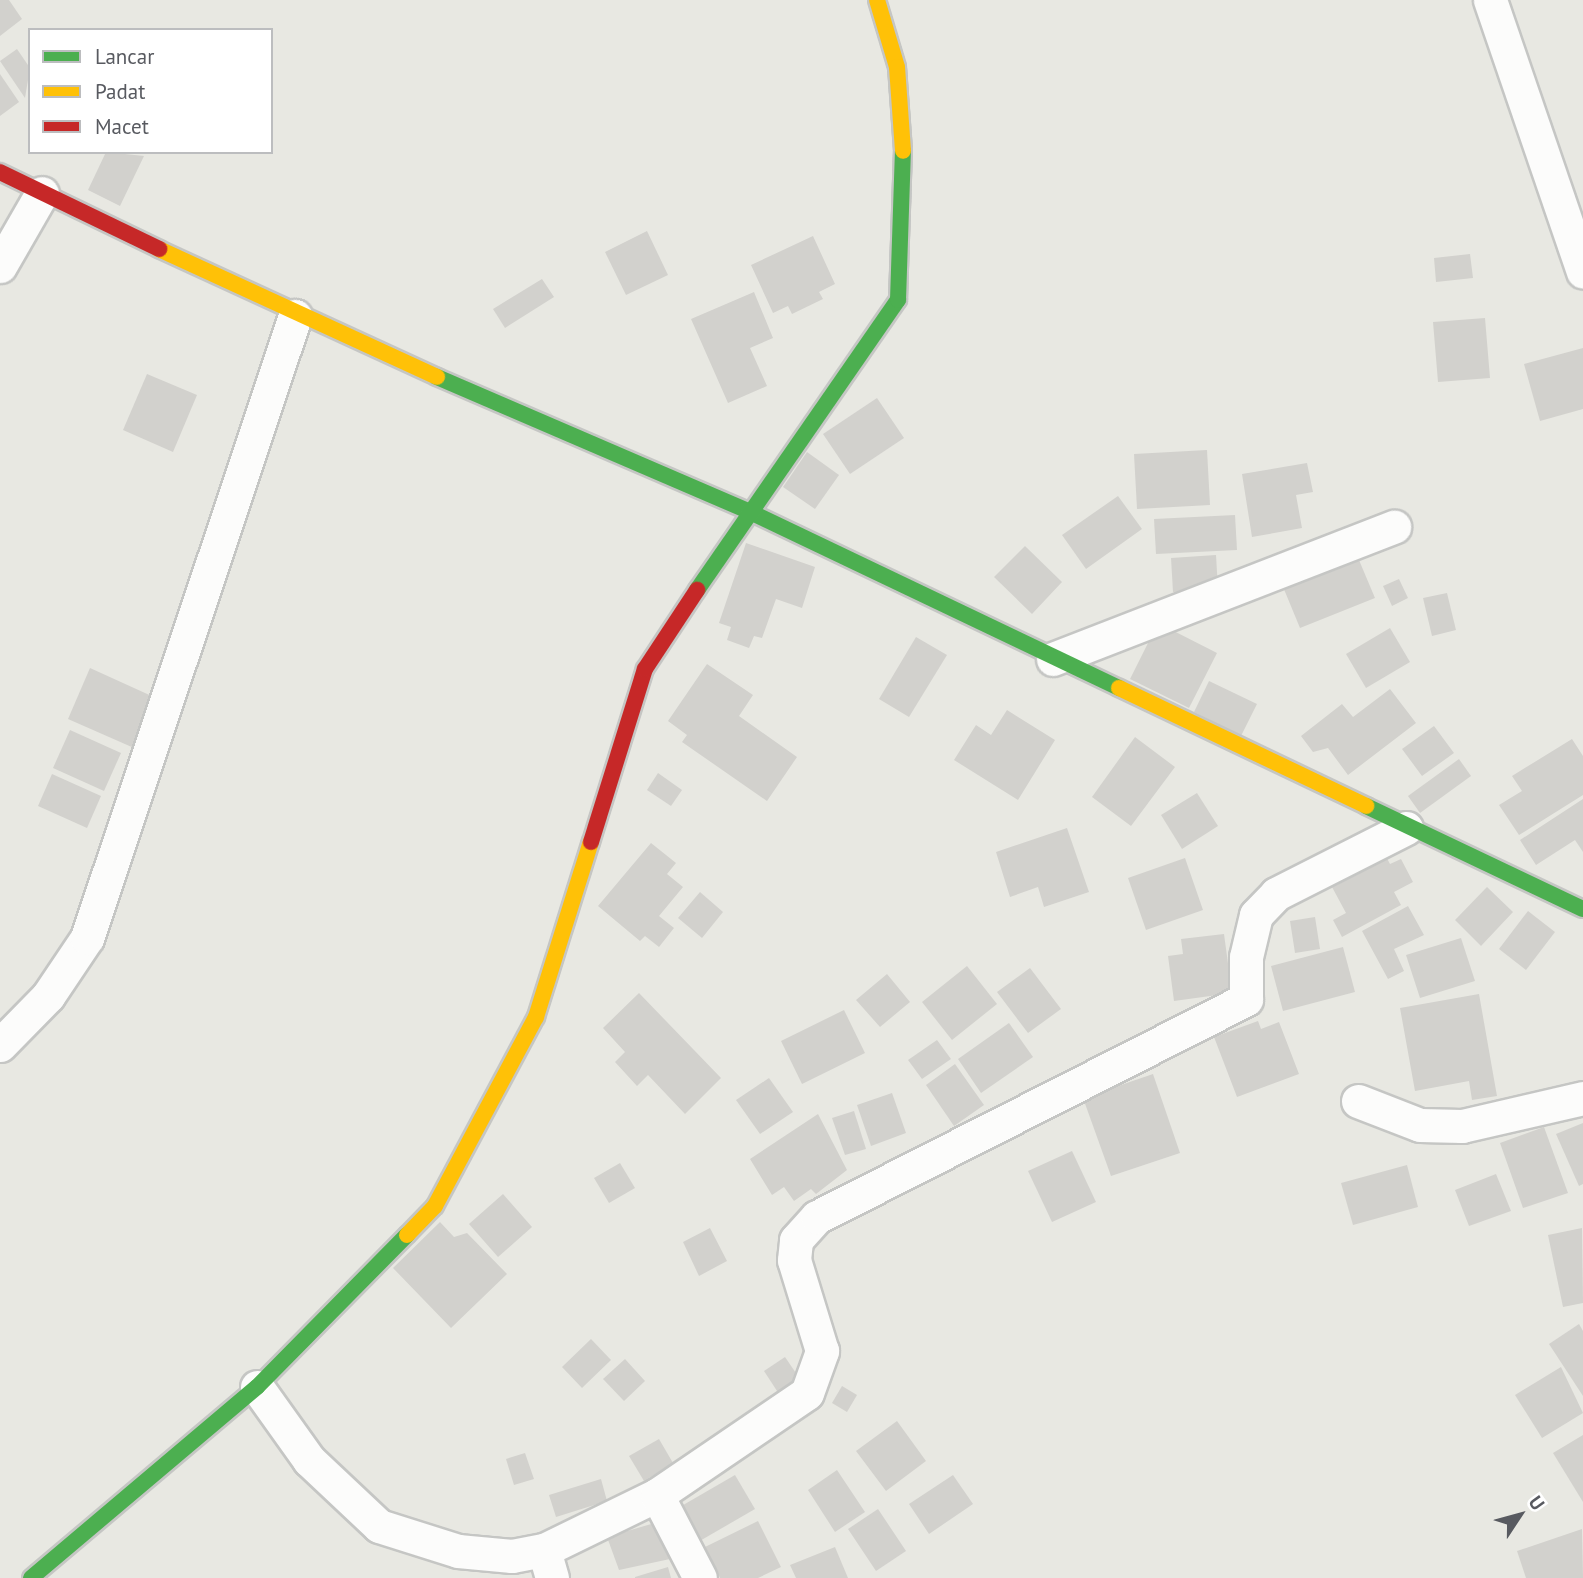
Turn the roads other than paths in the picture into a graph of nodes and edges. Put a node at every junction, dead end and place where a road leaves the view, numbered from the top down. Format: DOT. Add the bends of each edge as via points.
graph roads {
  1 [pos="877,0"];
  2 [pos="1490,0"];
  3 [pos="0,172"];
  4 [pos="42,193"];
  5 [pos="0,266"];
  6 [pos="1583,271"];
  7 [pos="295,316"];
  8 [pos="748,511"];
  9 [pos="1394,527"];
  10 [pos="1053,659"];
  11 [pos="1406,828"];
  12 [pos="1583,909"];
  13 [pos="0,1045"];
  14 [pos="1583,1098"];
  15 [pos="1358,1101"];
  16 [pos="257,1387"];
  17 [pos="657,1495"];
  18 [pos="548,1564"];
  19 [pos="31,1578"];
  20 [pos="700,1578"];
  1 -- 8 [label="street" via="897,66 906,196 902,286 893,312"];
  2 -- 6 [label="street"];
  3 -- 4 [label="street"];
  4 -- 5 [label="street"];
  4 -- 7 [label="street"];
  7 -- 8 [label="street"];
  7 -- 13 [label="street" via="87,938 48,996"];
  8 -- 10 [label="street"];
  8 -- 16 [label="street" via="645,669 536,1017 435,1206"];
  9 -- 10 [label="street"];
  10 -- 11 [label="street"];
  11 -- 12 [label="street"];
  11 -- 17 [label="street" via="1276,894 1256,915 1245,957 1246,999 817,1217 796,1240 794,1260 821,1341 817,1380 744,1440"];
  14 -- 15 [label="street" via="1462,1126 1420,1125"];
  16 -- 18 [label="street" via="309,1460 379,1526 458,1551"];
  16 -- 19 [label="street"];
  17 -- 18 [label="street"];
  17 -- 20 [label="street"];
}
